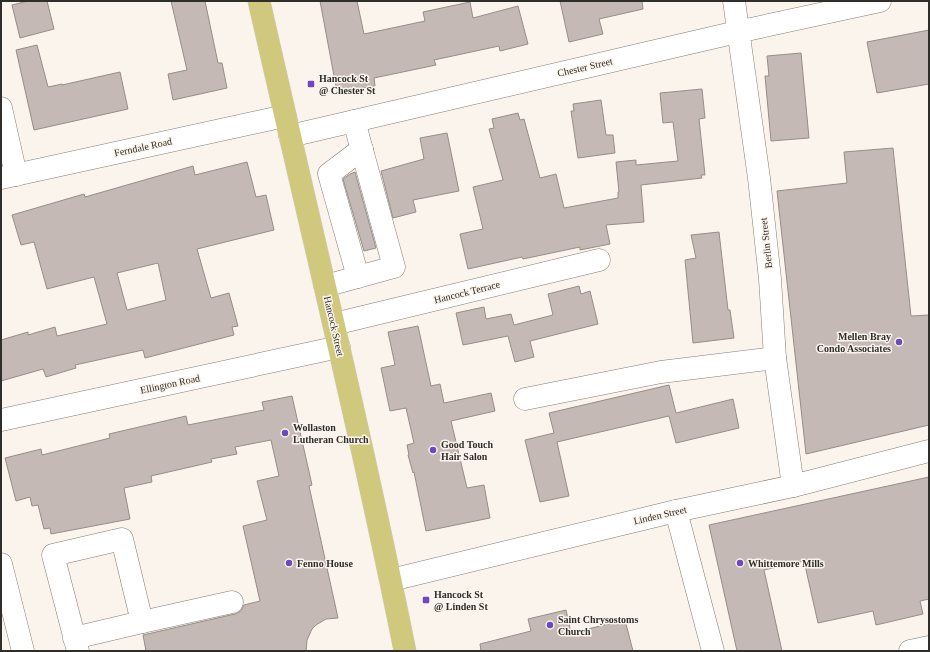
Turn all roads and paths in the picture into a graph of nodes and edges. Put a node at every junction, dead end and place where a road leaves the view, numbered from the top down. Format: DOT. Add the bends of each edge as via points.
graph roads {
  1 [pos="259,1"];
  2 [pos="734,1"];
  3 [pos="880,1"];
  4 [pos="738,32"];
  5 [pos="1,108"];
  6 [pos="354,122"];
  7 [pos="288,126"];
  8 [pos="362,149"];
  9 [pos="8,176"];
  10 [pos="599,260"];
  11 [pos="358,277"];
  12 [pos="325,286"];
  13 [pos="334,324"];
  14 [pos="339,347"];
  15 [pos="775,358"];
  16 [pos="525,399"];
  17 [pos="1,420"];
  18 [pos="929,451"];
  19 [pos="792,486"];
  20 [pos="676,511"];
  21 [pos="1,564"];
  22 [pos="391,580"];
  23 [pos="232,602"];
  24 [pos="142,622"];
  25 [pos="76,645"];
  26 [pos="929,647"];
  27 [pos="23,651"];
  28 [pos="405,651"];
  29 [pos="713,651"];
  30 [pos="910,651"];
  1 -- 7 [label="main road, Hancock Street"];
  2 -- 4 [label="street, Berlin Street"];
  3 -- 4 [label="street, Chester Street"];
  4 -- 6 [label="street, Chester Street"];
  4 -- 15 [label="street, Berlin Street" via="759,178 770,279"];
  5 -- 9 [label="street"];
  6 -- 7 [label="street, Chester Street"];
  6 -- 8 [label="street"];
  7 -- 9 [label="street, Ferndale Road"];
  7 -- 12 [label="main road, Hancock Street"];
  8 -- 11 [label="street" via="329,174"];
  8 -- 11 [label="street" via="394,267"];
  10 -- 13 [label="street, Hancock Terrace"];
  11 -- 12 [label="street"];
  12 -- 13 [label="main road, Hancock Street"];
  13 -- 14 [label="main road, Hancock Street"];
  14 -- 17 [label="street, Ellington Road"];
  14 -- 22 [label="main road, Hancock Street"];
  15 -- 16 [label="street" via="661,372"];
  15 -- 19 [label="street, Berlin Street"];
  18 -- 19 [label="street, Linden Street"];
  19 -- 20 [label="street, Linden Street"];
  20 -- 22 [label="street, Linden Street"];
  20 -- 29 [label="street"];
  21 -- 27 [label="street"];
  22 -- 28 [label="main road, Hancock Street"];
  23 -- 24 [label="street"];
  24 -- 25 [label="street"];
  24 -- 25 [label="street" via="122,539 53,555"];
  26 -- 30 [label="street"];
}
